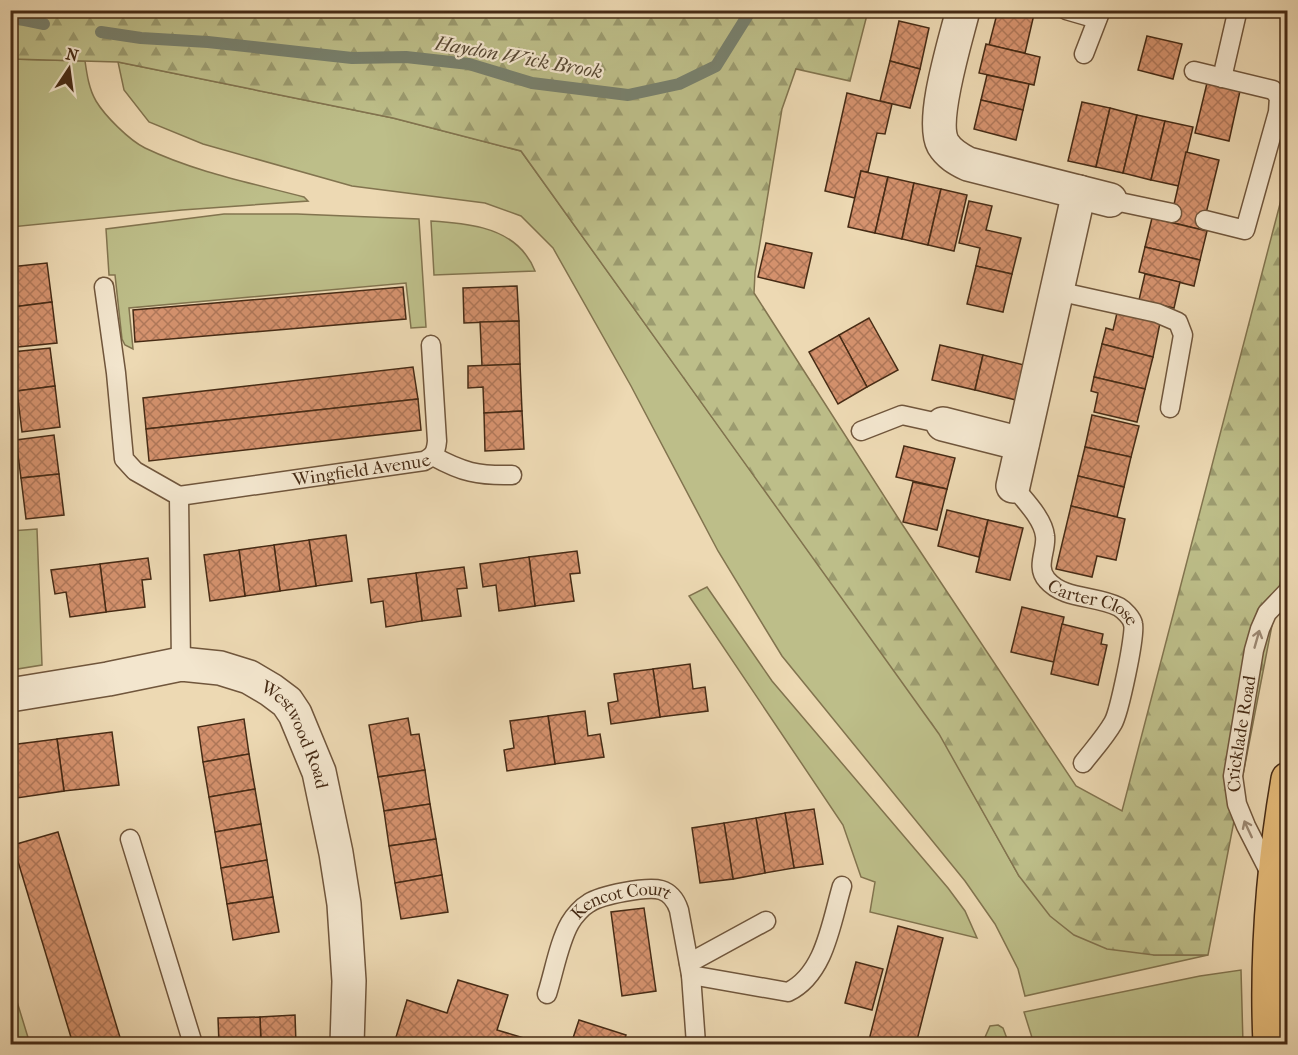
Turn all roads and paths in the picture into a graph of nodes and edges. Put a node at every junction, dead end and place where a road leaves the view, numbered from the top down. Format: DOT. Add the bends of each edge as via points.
graph roads {
  1 [pos="963,10"];
  2 [pos="1066,10"];
  3 [pos="1237,13"];
  4 [pos="1099,15"];
  5 [pos="1084,54"];
  6 [pos="1194,71"];
  7 [pos="1222,78"];
  8 [pos="1094,196"];
  9 [pos="1172,213"];
  10 [pos="1205,220"];
  11 [pos="104,287"];
  12 [pos="1057,291"];
  13 [pos="431,345"];
  14 [pos="1170,408"];
  15 [pos="943,424"];
  16 [pos="861,431"];
  17 [pos="1023,444"];
  18 [pos="433,456"];
  19 [pos="512,475"];
  20 [pos="1013,486"];
  21 [pos="179,496"];
  22 [pos="1287,591"];
  23 [pos="181,664"];
  24 [pos="10,695"];
  25 [pos="1083,763"];
  26 [pos="1287,779"];
  27 [pos="130,839"];
  28 [pos="1274,881"];
  29 [pos="842,886"];
  30 [pos="766,921"];
  31 [pos="690,969"];
  32 [pos="547,994"];
  33 [pos="193,1044"];
  34 [pos="347,1044"];
  35 [pos="696,1044"];
  36 [pos="1270,1044"];
  1 -- 8 [label="street" via="941,104 942,142 952,156 968,164"];
  2 -- 4 [label="lane"];
  3 -- 7 [label="lane"];
  4 -- 5 [label="lane"];
  6 -- 7 [label="lane"];
  7 -- 10 [label="lane" via="1273,90 1279,97 1278,112 1245,230"];
  8 -- 9 [label="lane"];
  8 -- 12 [label="street, Carter Close"];
  11 -- 21 [label="lane" via="124,459 135,471"];
  12 -- 14 [label="lane" via="1157,313 1178,322 1183,335"];
  12 -- 17 [label="street, Carter Close"];
  13 -- 18 [label="lane, Wingfield Avenue" via="437,441"];
  15 -- 16 [label="lane" via="902,415"];
  15 -- 17 [label="street"];
  17 -- 20 [label="street, Carter Close"];
  18 -- 19 [label="lane" via="475,474"];
  18 -- 21 [label="lane, Wingfield Avenue" via="424,461"];
  20 -- 25 [label="lane, Carter Close" via="1045,533 1042,572 1046,579 1059,590 1119,607 1134,624 1114,721"];
  21 -- 23 [label="lane"];
  28 -- 22 [label="lane, Cricklade Road, one-way" via="1237,804 1233,776 1257,639 1267,614"];
  23 -- 24 [label="street, Westwood Road"];
  23 -- 34 [label="street, Westwood Road" via="220,668 249,677 286,702 299,723 319,772 343,894 350,981"];
  26 -- 28 [label="main road"];
  27 -- 33 [label="lane"];
  28 -- 36 [label="main road" via="1267,990"];
  29 -- 31 [label="lane" via="822,952 799,987 788,992"];
  30 -- 31 [label="lane"];
  31 -- 32 [label="lane, Kencot Court" via="679,910 668,894 650,890 599,898 588,903 570,922"];
  31 -- 35 [label="lane, Kencot Court"];
}
